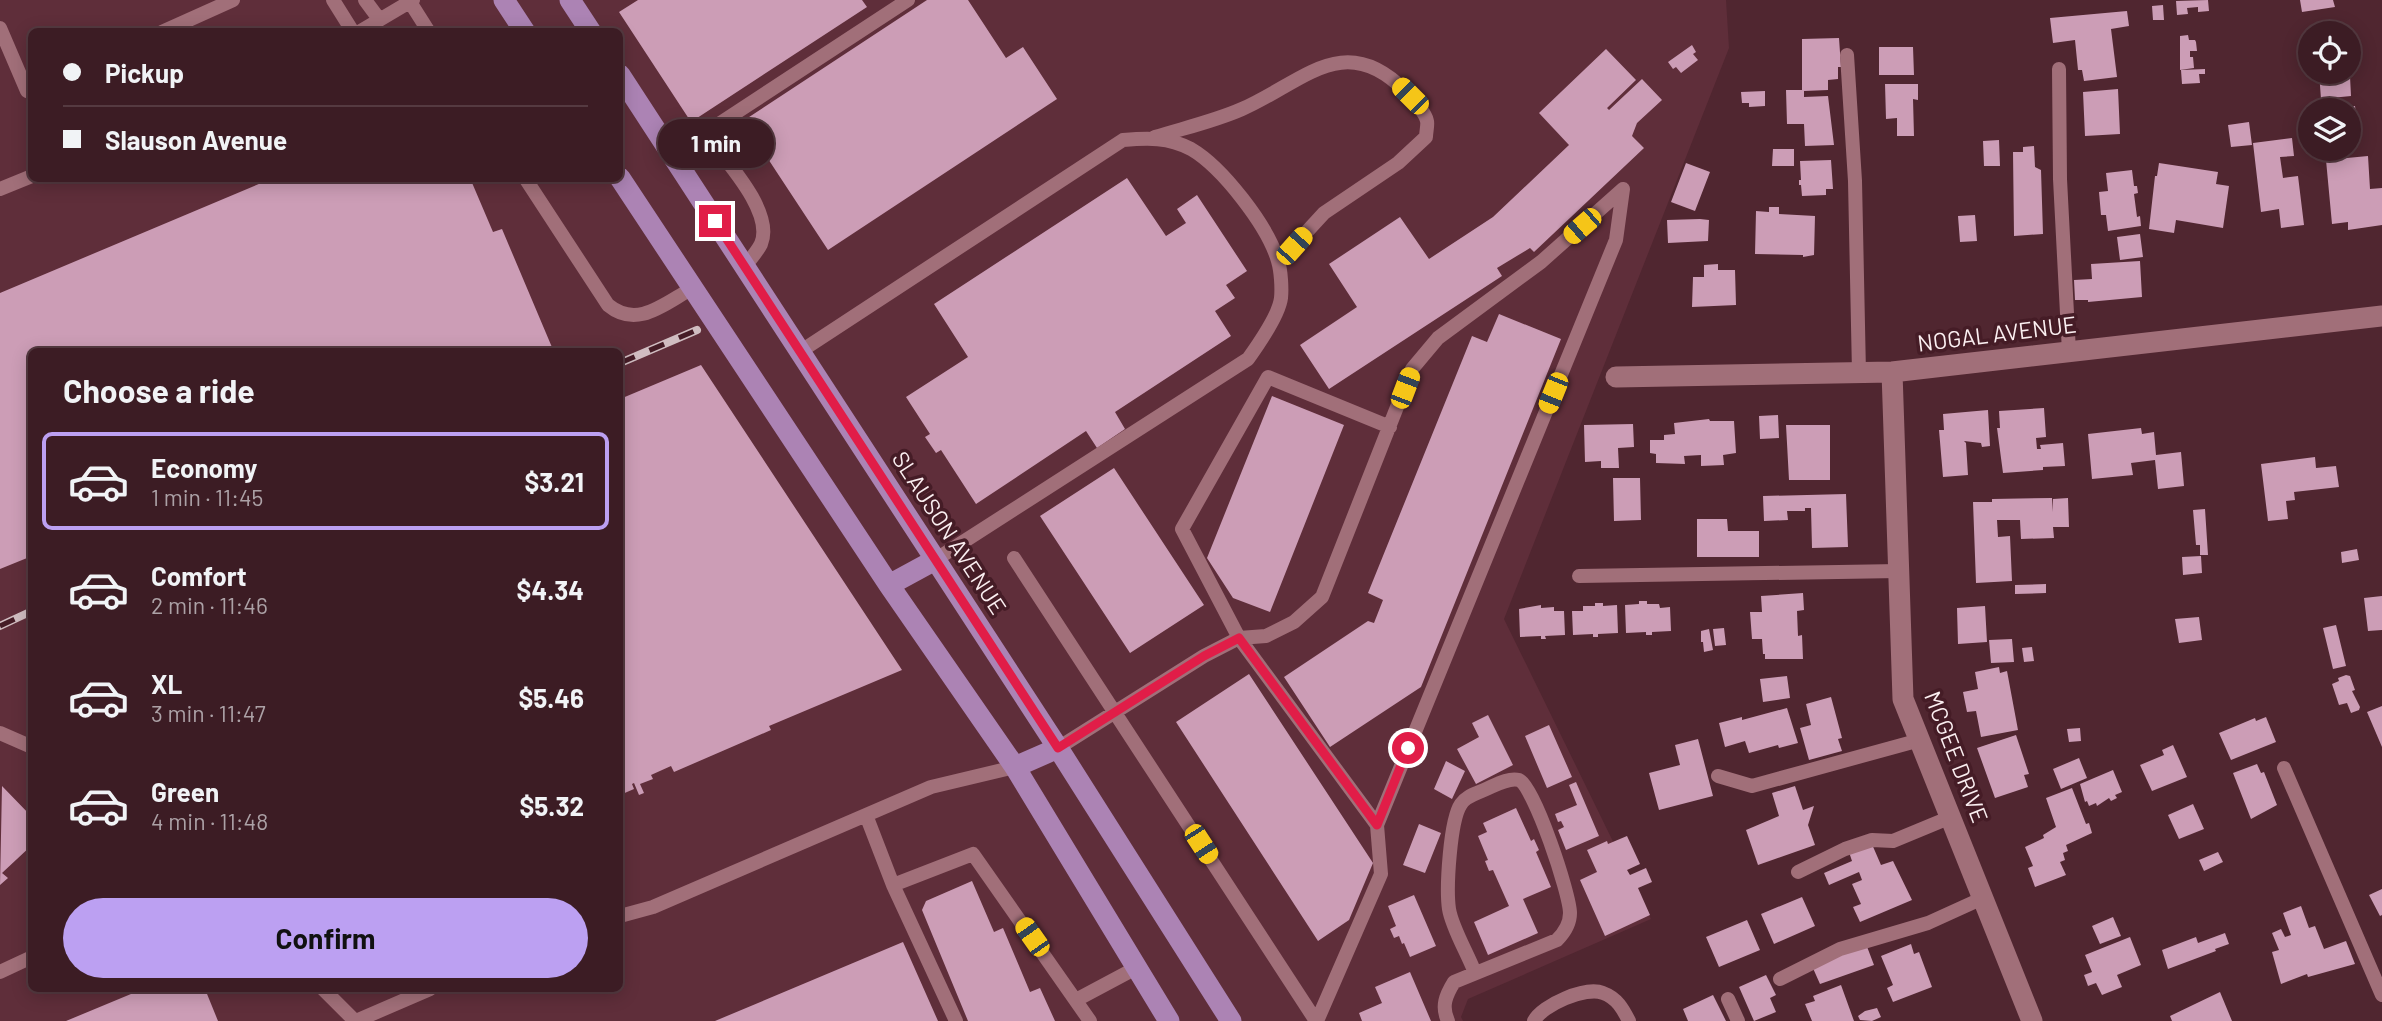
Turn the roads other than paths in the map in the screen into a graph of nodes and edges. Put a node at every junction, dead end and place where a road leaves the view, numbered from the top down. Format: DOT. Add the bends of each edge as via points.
graph roads {
  1 [pos="233,0"];
  2 [pos="333,0"];
  3 [pos="365,0"];
  4 [pos="504,0"];
  5 [pos="570,0"];
  6 [pos="908,0"];
  7 [pos="411,1"];
  8 [pos="379,19"];
  9 [pos="0,28"];
  10 [pos="171,28"];
  11 [pos="350,28"];
  12 [pos="365,28"];
  13 [pos="427,28"];
  14 [pos="522,28"];
  15 [pos="588,28"];
  16 [pos="1847,55"];
  17 [pos="2059,69"];
  18 [pos="623,80"];
  19 [pos="28,91"];
  20 [pos="705,133"];
  21 [pos="1155,138"];
  22 [pos="672,154"];
  23 [pos="28,178"];
  24 [pos="528,182"];
  25 [pos="623,182"];
  26 [pos="0,189"];
  27 [pos="1279,262"];
  28 [pos="744,267"];
  29 [pos="691,289"];
  30 [pos="2382,316"];
  31 [pos="801,351"];
  32 [pos="2069,352"];
  33 [pos="1892,372"];
  34 [pos="1859,373"];
  35 [pos="1616,377"];
  36 [pos="1390,427"];
  37 [pos="1014,558"];
  38 [pos="935,560"];
  39 [pos="1899,571"];
  40 [pos="1579,576"];
  41 [pos="889,585"];
  42 [pos="1239,638"];
  43 [pos="1115,712"];
  44 [pos="0,733"];
  45 [pos="1920,740"];
  46 [pos="28,745"];
  47 [pos="1058,748"];
  48 [pos="1015,767"];
  49 [pos="2284,768"];
  50 [pos="1718,776"];
  51 [pos="866,815"];
  52 [pos="1951,817"];
  53 [pos="1377,825"];
  54 [pos="1798,872"];
  55 [pos="893,885"];
  56 [pos="1983,898"];
  57 [pos="623,915"];
  58 [pos="28,959"];
  59 [pos="1136,968"];
  60 [pos="0,972"];
  61 [pos="1475,973"];
  62 [pos="1780,979"];
  63 [pos="326,992"];
  64 [pos="423,992"];
  65 [pos="2382,995"];
  66 [pos="1728,999"];
  67 [pos="1076,1000"];
  68 [pos="355,1021"];
  69 [pos="956,1021"];
  70 [pos="1090,1021"];
  71 [pos="1169,1021"];
  72 [pos="1231,1021"];
  73 [pos="1316,1021"];
  74 [pos="1448,1021"];
  75 [pos="1534,1021"];
  76 [pos="1629,1021"];
  77 [pos="1738,1021"];
  78 [pos="2032,1021"];
  1 -- 10 [label="lane"];
  2 -- 11 [label="lane"];
  3 -- 8 [label="lane"];
  4 -- 14 [label="main road"];
  5 -- 15 [label="main road"];
  6 -- 20 [label="lane"];
  7 -- 8 [label="lane"];
  7 -- 13 [label="lane"];
  8 -- 12 [label="lane"];
  9 -- 19 [label="lane"];
  16 -- 34 [label="lane"];
  17 -- 32 [label="lane"];
  18 -- 22 [label="main road, SLAUSON AVENUE"];
  20 -- 22 [label="lane"];
  20 -- 28 [label="lane" via="756,203 762,243"];
  21 -- 27 [label="lane" via="1191,149 1223,176 1261,223"];
  21 -- 27 [label="lane" via="1243,109 1328,65 1363,63 1389,75 1410,96 1427,120 1426,137 1398,163 1324,213"];
  21 -- 31 [label="lane" via="1123,140"];
  22 -- 28 [label="main road, SLAUSON AVENUE"];
  23 -- 26 [label="lane"];
  24 -- 29 [label="lane" via="608,305 619,314 648,313"];
  25 -- 29 [label="main road"];
  27 -- 38 [label="lane" via="1281,300 1248,359"];
  28 -- 31 [label="main road, SLAUSON AVENUE"];
  29 -- 41 [label="main road"];
  30 -- 32 [label="street, NOGAL AVENUE"];
  31 -- 38 [label="main road, SLAUSON AVENUE"];
  32 -- 33 [label="street, NOGAL AVENUE"];
  33 -- 34 [label="street, NOGAL AVENUE"];
  33 -- 39 [label="street, MCGEE DRIVE"];
  34 -- 35 [label="street, NOGAL AVENUE"];
  36 -- 42 [label="lane" via="1321,597 1294,622 1266,636"];
  36 -- 42 [label="lane" via="1268,377 1182,528"];
  36 -- 53 [label="lane" via="1412,369 1438,338 1541,262 1623,190 1616,240"];
  37 -- 43 [label="lane"];
  38 -- 41 [label="main road"];
  38 -- 47 [label="main road, SLAUSON AVENUE"];
  39 -- 40 [label="lane"];
  39 -- 45 [label="street, MCGEE DRIVE" via="1903,699"];
  41 -- 48 [label="main road"];
  42 -- 43 [label="lane"];
  42 -- 53 [label="lane"];
  43 -- 47 [label="lane"];
  43 -- 73 [label="lane"];
  44 -- 46 [label="lane"];
  45 -- 50 [label="lane" via="1752,786"];
  45 -- 52 [label="street, MCGEE DRIVE"];
  47 -- 48 [label="main road"];
  47 -- 72 [label="main road, SLAUSON AVENUE"];
  48 -- 51 [label="lane" via="931,787"];
  48 -- 59 [label="main road"];
  49 -- 65 [label="lane"];
  51 -- 55 [label="lane"];
  51 -- 57 [label="lane" via="653,907"];
  52 -- 54 [label="lane" via="1893,841 1871,840 1845,849"];
  52 -- 56 [label="street, MCGEE DRIVE"];
  53 -- 73 [label="lane" via="1381,874"];
  55 -- 67 [label="lane" via="974,854"];
  55 -- 69 [label="lane"];
  56 -- 62 [label="lane" via="1928,923 1840,949"];
  56 -- 78 [label="street, MCGEE DRIVE"];
  58 -- 60 [label="lane"];
  59 -- 67 [label="lane"];
  59 -- 71 [label="main road"];
  61 -- 61 [label="lane" via="1557,940 1569,922 1564,881 1536,806 1522,781 1513,779 1466,798 1456,816 1448,865 1450,911"];
  61 -- 74 [label="lane" via="1454,982 1447,993 1444,1013"];
  63 -- 68 [label="lane"];
  64 -- 68 [label="lane"];
  66 -- 77 [label="lane"];
  67 -- 70 [label="lane"];
  75 -- 76 [label="lane" via="1556,1002 1591,991 1619,1002"];
}
